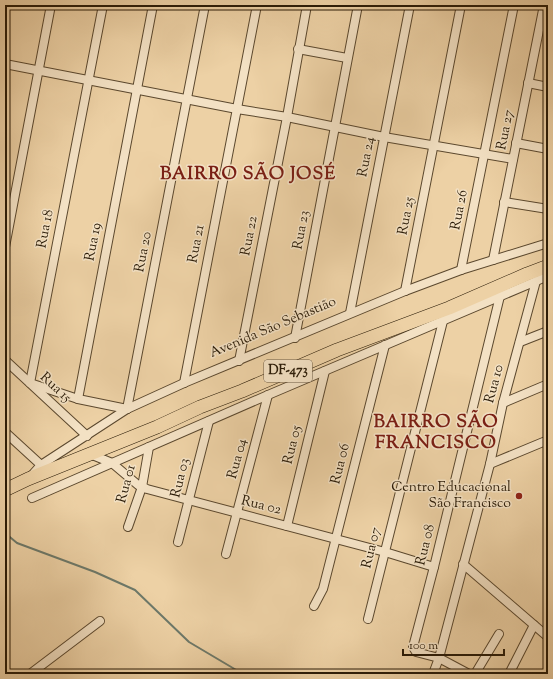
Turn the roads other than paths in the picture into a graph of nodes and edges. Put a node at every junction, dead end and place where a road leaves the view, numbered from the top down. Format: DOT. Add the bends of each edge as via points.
graph roads {
  1 [pos="51,5"];
  2 [pos="103,5"];
  3 [pos="153,5"];
  4 [pos="205,5"];
  5 [pos="257,5"];
  6 [pos="307,5"];
  7 [pos="358,5"];
  8 [pos="410,5"];
  9 [pos="461,5"];
  10 [pos="514,5"];
  11 [pos="544,5"];
  12 [pos="298,48"];
  13 [pos="347,58"];
  14 [pos="5,64"];
  15 [pos="39,70"];
  16 [pos="88,80"];
  17 [pos="528,83"];
  18 [pos="548,87"];
  19 [pos="136,90"];
  20 [pos="187,99"];
  21 [pos="237,109"];
  22 [pos="287,117"];
  23 [pos="335,127"];
  24 [pos="384,137"];
  25 [pos="516,143"];
  26 [pos="434,146"];
  27 [pos="548,149"];
  28 [pos="484,155"];
  29 [pos="513,159"];
  30 [pos="504,202"];
  31 [pos="548,209"];
  32 [pos="548,242"];
  33 [pos="5,247"];
  34 [pos="493,260"];
  35 [pos="548,266"];
  36 [pos="461,270"];
  37 [pos="548,276"];
  38 [pos="536,281"];
  39 [pos="406,291"];
  40 [pos="500,296"];
  41 [pos="350,313"];
  42 [pos="443,320"];
  43 [pos="548,331"];
  44 [pos="295,338"];
  45 [pos="520,342"];
  46 [pos="385,345"];
  47 [pos="5,360"];
  48 [pos="239,361"];
  49 [pos="325,371"];
  50 [pos="30,383"];
  51 [pos="184,383"];
  52 [pos="548,384"];
  53 [pos="268,395"];
  54 [pos="78,399"];
  55 [pos="503,403"];
  56 [pos="127,409"];
  57 [pos="209,420"];
  58 [pos="5,432"];
  59 [pos="87,436"];
  60 [pos="548,440"];
  61 [pos="149,447"];
  62 [pos="90,454"];
  63 [pos="112,463"];
  64 [pos="490,464"];
  65 [pos="41,465"];
  66 [pos="28,479"];
  67 [pos="142,487"];
  68 [pos="5,490"];
  69 [pos="32,498"];
  70 [pos="188,501"];
  71 [pos="237,513"];
  72 [pos="287,526"];
  73 [pos="128,527"];
  74 [pos="335,538"];
  75 [pos="178,542"];
  76 [pos="385,552"];
  77 [pos="226,554"];
  78 [pos="463,564"];
  79 [pos="434,567"];
  80 [pos="314,606"];
  81 [pos="368,618"];
  82 [pos="100,621"];
  83 [pos="534,625"];
  84 [pos="499,634"];
  85 [pos="548,637"];
  86 [pos="439,658"];
  87 [pos="30,674"];
  88 [pos="433,674"];
  89 [pos="469,674"];
  90 [pos="476,674"];
  91 [pos="509,674"];
  1 -- 15 [label="street"];
  2 -- 16 [label="street, Rua 18"];
  3 -- 19 [label="street, Rua 19"];
  4 -- 20 [label="street, Rua 20"];
  5 -- 21 [label="street, Rua 21"];
  6 -- 12 [label="street, Rua 22"];
  7 -- 13 [label="street, Rua 23"];
  8 -- 24 [label="street, Rua 24"];
  9 -- 26 [label="street, Rua 25"];
  10 -- 28 [label="street, Rua 26"];
  11 -- 17 [label="street, Rua 27"];
  12 -- 13 [label="street"];
  12 -- 22 [label="street, Rua 22"];
  13 -- 23 [label="street, Rua 23"];
  14 -- 15 [label="street"];
  15 -- 16 [label="street"];
  15 -- 33 [label="street"];
  16 -- 19 [label="street"];
  16 -- 50 [label="street, Rua 18"];
  17 -- 18 [label="street"];
  17 -- 25 [label="street, Rua 27"];
  19 -- 20 [label="street"];
  19 -- 54 [label="street, Rua 19"];
  20 -- 21 [label="street"];
  20 -- 56 [label="street, Rua 20"];
  21 -- 22 [label="street"];
  21 -- 51 [label="street, Rua 21"];
  22 -- 23 [label="street"];
  22 -- 48 [label="street, Rua 22"];
  23 -- 24 [label="street"];
  23 -- 44 [label="street, Rua 23"];
  24 -- 26 [label="street"];
  24 -- 41 [label="street, Rua 24"];
  25 -- 27 [label="street"];
  25 -- 29 [label="street, Rua 27"];
  26 -- 28 [label="street"];
  26 -- 39 [label="street, Rua 25"];
  28 -- 29 [label="street"];
  28 -- 36 [label="street, Rua 26"];
  29 -- 30 [label="street, Rua 27"];
  30 -- 31 [label="street"];
  30 -- 34 [label="street, Rua 27"];
  32 -- 34 [label="street, Avenida São Sebastião"];
  34 -- 36 [label="street, Avenida São Sebastião"];
  35 -- 62 [label="main road, Avenida São Sebastião / DF-473" via="449,308 337,350"];
  36 -- 39 [label="street, Avenida São Sebastião"];
  37 -- 38 [label="street"];
  38 -- 40 [label="street"];
  38 -- 45 [label="street, Rua 10"];
  39 -- 41 [label="street, Avenida São Sebastião"];
  40 -- 42 [label="street"];
  40 -- 79 [label="street, Rua 08"];
  41 -- 44 [label="street, Avenida São Sebastião"];
  42 -- 46 [label="street"];
  42 -- 76 [label="street, Rua 07"];
  43 -- 45 [label="street"];
  44 -- 48 [label="street, Avenida São Sebastião"];
  45 -- 55 [label="street, Rua 10"];
  46 -- 49 [label="street"];
  46 -- 74 [label="street, Rua 06"];
  47 -- 50 [label="street, Rua 15"];
  48 -- 51 [label="street, Avenida São Sebastião"];
  49 -- 53 [label="street"];
  49 -- 72 [label="street, Rua 05"];
  50 -- 54 [label="street"];
  50 -- 59 [label="street, Rua 15"];
  51 -- 56 [label="street, Avenida São Sebastião"];
  52 -- 55 [label="street"];
  53 -- 57 [label="street"];
  53 -- 71 [label="street, Rua 04"];
  54 -- 56 [label="street"];
  55 -- 64 [label="street, Rua 10"];
  56 -- 59 [label="street, Avenida São Sebastião"];
  57 -- 61 [label="street"];
  57 -- 70 [label="street, Rua 03"];
  58 -- 65 [label="street"];
  59 -- 65 [label="street, Avenida São Sebastião"];
  60 -- 64 [label="street"];
  61 -- 63 [label="street"];
  61 -- 67 [label="street, Rua 01"];
  62 -- 63 [label="street, Rua 02"];
  62 -- 66 [label="main road, Avenida São Sebastião / DF-473"];
  63 -- 67 [label="street, Rua 02"];
  63 -- 69 [label="street"];
  64 -- 78 [label="street, Rua 10"];
  65 -- 66 [label="street, Avenida São Sebastião"];
  66 -- 68 [label="main road, Avenida São Sebastião / DF-473"];
  67 -- 70 [label="street, Rua 02"];
  67 -- 73 [label="street, Rua 01"];
  70 -- 71 [label="street, Rua 02"];
  70 -- 75 [label="street, Rua 03"];
  71 -- 72 [label="street, Rua 02"];
  71 -- 77 [label="street, Rua 04"];
  72 -- 74 [label="street, Rua 02"];
  74 -- 76 [label="street, Rua 02"];
  74 -- 80 [label="street, Rua 06" via="323,589"];
  76 -- 79 [label="street, Rua 02"];
  76 -- 81 [label="street, Rua 07"];
  78 -- 83 [label="street"];
  78 -- 86 [label="street, Rua 10"];
  79 -- 86 [label="street, Rua 08" via="413,647 414,651"];
  82 -- 87 [label="street"];
  83 -- 85 [label="street"];
  83 -- 91 [label="street"];
  84 -- 90 [label="street"];
  86 -- 88 [label="street, Rua 10"];
  86 -- 89 [label="street"];
}
